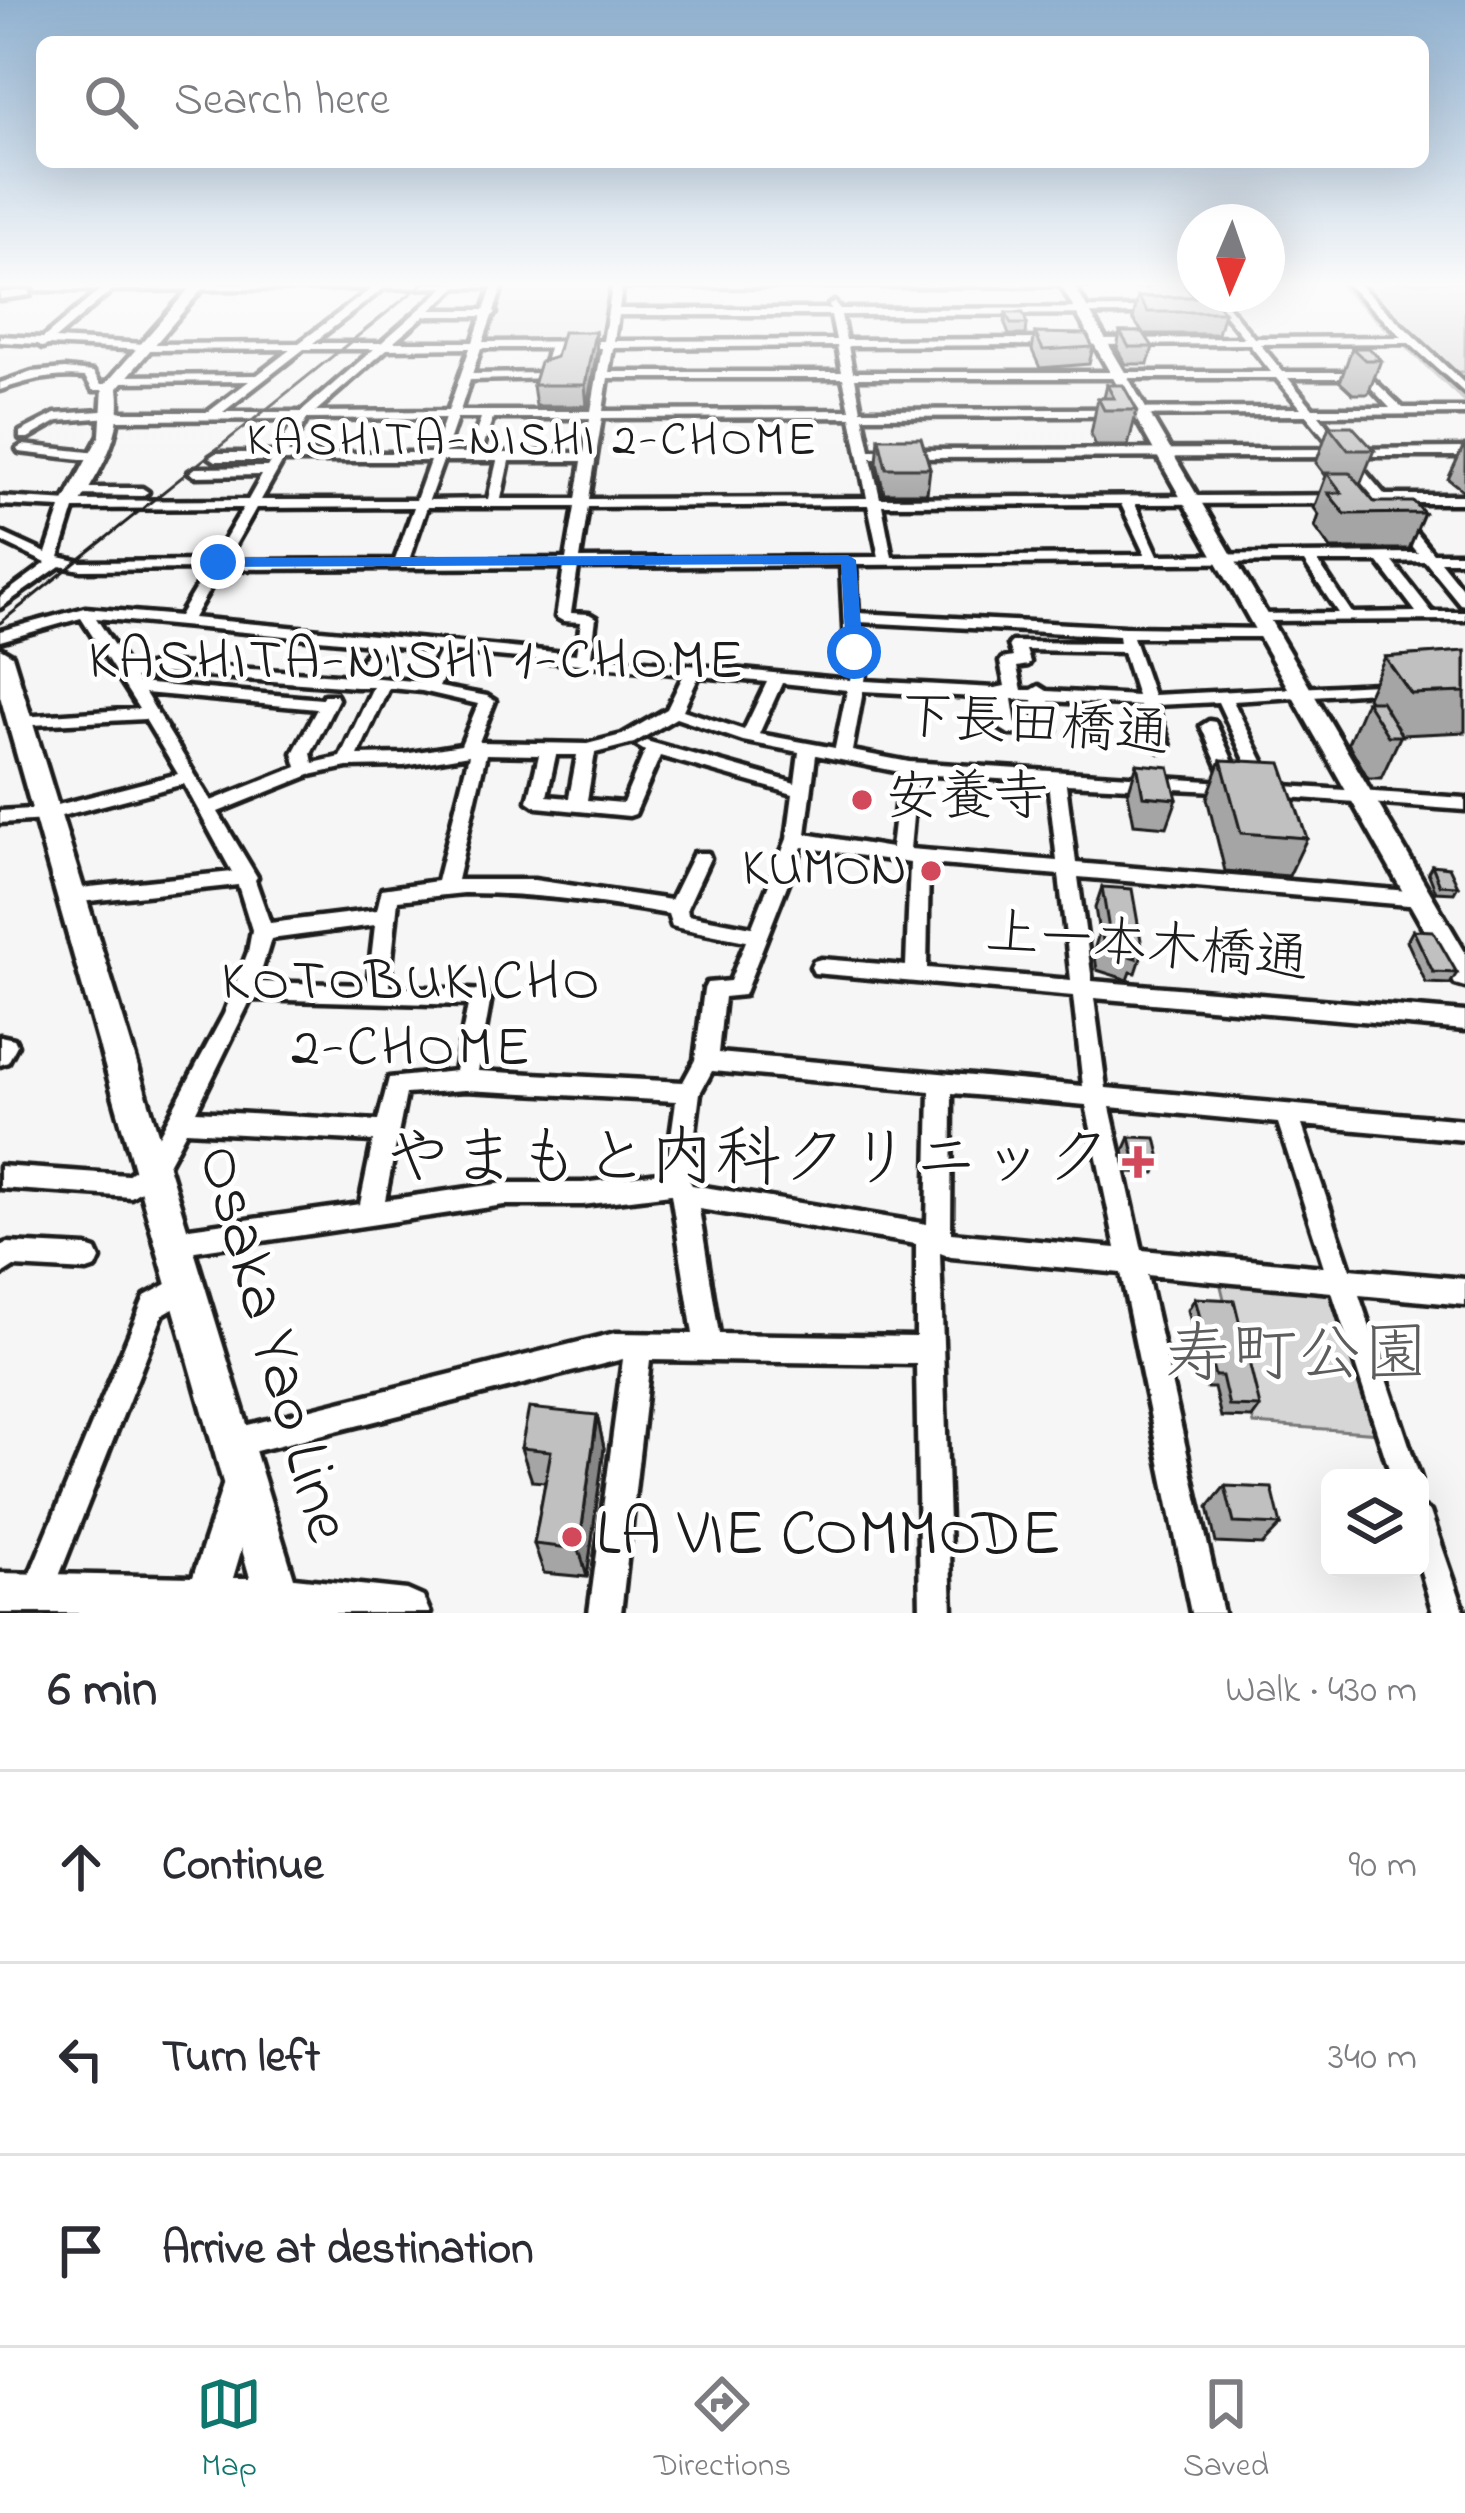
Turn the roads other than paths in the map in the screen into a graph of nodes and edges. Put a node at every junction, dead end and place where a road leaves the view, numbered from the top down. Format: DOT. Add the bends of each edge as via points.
graph roads {
  1 [pos="109,357"];
  2 [pos="137,357"];
  3 [pos="286,357"];
  4 [pos="368,357"];
  5 [pos="474,357"];
  6 [pos="552,357"];
  7 [pos="608,357"];
  8 [pos="845,357"];
  9 [pos="962,357"];
  10 [pos="1010,357"];
  11 [pos="1109,357"];
  12 [pos="1267,357"];
  13 [pos="1427,357"];
  14 [pos="2,368"];
  15 [pos="27,374"];
  16 [pos="89,374"];
  17 [pos="1119,374"];
  18 [pos="1448,374"];
  19 [pos="1465,374"];
  20 [pos="605,375"];
  21 [pos="849,375"];
  22 [pos="968,375"];
  23 [pos="983,375"];
  24 [pos="1018,375"];
  25 [pos="1282,375"];
  26 [pos="466,377"];
  27 [pos="519,377"];
  28 [pos="258,378"];
  29 [pos="113,383"];
  30 [pos="0,387"];
  31 [pos="1465,390"];
  32 [pos="1400,411"];
  33 [pos="1465,411"];
  34 [pos="1142,412"];
  35 [pos="1311,412"];
  36 [pos="997,413"];
  37 [pos="116,414"];
  38 [pos="856,414"];
  39 [pos="452,415"];
  40 [pos="488,415"];
  41 [pos="508,415"];
  42 [pos="598,415"];
  43 [pos="303,416"];
  44 [pos="209,417"];
  45 [pos="55,434"];
  46 [pos="27,438"];
  47 [pos="1465,452"];
  48 [pos="1165,453"];
  49 [pos="1344,453"];
  50 [pos="865,454"];
  51 [pos="98,457"];
  52 [pos="280,457"];
  53 [pos="437,457"];
  54 [pos="474,457"];
  55 [pos="504,457"];
  56 [pos="591,457"];
  57 [pos="216,458"];
  58 [pos="272,471"];
  59 [pos="195,472"];
  60 [pos="142,492"];
  61 [pos="1381,499"];
  62 [pos="1465,499"];
  63 [pos="1126,500"];
  64 [pos="1192,500"];
  65 [pos="0,501"];
  66 [pos="73,501"];
  67 [pos="875,501"];
  68 [pos="584,503"];
  69 [pos="421,504"];
  70 [pos="493,504"];
  71 [pos="253,505"];
  72 [pos="0,536"];
  73 [pos="1382,557"];
  74 [pos="1429,557"];
  75 [pos="1465,557"];
  76 [pos="1153,558"];
  77 [pos="1222,558"];
  78 [pos="1308,558"];
  79 [pos="886,559"];
  80 [pos="848,560"];
  81 [pos="54,561"];
  82 [pos="573,561"];
  83 [pos="218,562"];
  84 [pos="401,562"];
  85 [pos="1465,601"];
  86 [pos="0,604"];
  87 [pos="85,612"];
  88 [pos="1427,616"];
  89 [pos="1465,616"];
  90 [pos="854,617"];
  91 [pos="1348,617"];
  92 [pos="184,621"];
  93 [pos="1260,625"];
  94 [pos="0,636"];
  95 [pos="382,640"];
  96 [pos="1127,640"];
  97 [pos="451,645"];
  98 [pos="0,655"];
  99 [pos="583,658"];
  100 [pos="695,668"];
  101 [pos="777,677"];
  102 [pos="127,681"];
  103 [pos="348,681"];
  104 [pos="383,683"];
  105 [pos="1417,684"];
  106 [pos="860,686"];
  107 [pos="430,687"];
  108 [pos="1008,690"];
  109 [pos="1297,691"];
  110 [pos="1039,692"];
  111 [pos="1223,696"];
  112 [pos="1144,701"];
  113 [pos="327,705"];
  114 [pos="674,712"];
  115 [pos="12,714"];
  116 [pos="147,714"];
  117 [pos="1209,726"];
  118 [pos="749,737"];
  119 [pos="628,739"];
  120 [pos="1161,746"];
  121 [pos="473,748"];
  122 [pos="549,749"];
  123 [pos="654,749"];
  124 [pos="587,750"];
  125 [pos="808,750"];
  126 [pos="842,756"];
  127 [pos="347,761"];
  128 [pos="909,768"];
  129 [pos="306,770"];
  130 [pos="1056,776"];
  131 [pos="185,778"];
  132 [pos="1236,788"];
  133 [pos="802,791"];
  134 [pos="1269,791"];
  135 [pos="1359,797"];
  136 [pos="578,803"];
  137 [pos="1465,805"];
  138 [pos="205,810"];
  139 [pos="46,814"];
  140 [pos="0,818"];
  141 [pos="796,839"];
  142 [pos="910,856"];
  143 [pos="701,858"];
  144 [pos="1068,870"];
  145 [pos="247,877"];
  146 [pos="446,884"];
  147 [pos="71,896"];
  148 [pos="1420,899"];
  149 [pos="677,908"];
  150 [pos="388,916"];
  151 [pos="263,932"];
  152 [pos="755,935"];
  153 [pos="821,967"];
  154 [pos="916,975"];
  155 [pos="1465,976"];
  156 [pos="1083,988"];
  157 [pos="243,990"];
  158 [pos="377,995"];
  159 [pos="1465,1021"];
  160 [pos="0,1045"];
  161 [pos="0,1056"];
  162 [pos="706,1060"];
  163 [pos="465,1080"];
  164 [pos="941,1082"];
  165 [pos="688,1092"];
  166 [pos="1096,1097"];
  167 [pos="1287,1114"];
  168 [pos="178,1120"];
  169 [pos="1465,1130"];
  170 [pos="387,1132"];
  171 [pos="152,1171"];
  172 [pos="0,1177"];
  173 [pos="681,1189"];
  174 [pos="370,1214"];
  175 [pos="933,1240"];
  176 [pos="175,1242"];
  177 [pos="87,1259"];
  178 [pos="1132,1262"];
  179 [pos="0,1264"];
  180 [pos="1342,1280"];
  181 [pos="187,1286"];
  182 [pos="1465,1292"];
  183 [pos="638,1347"];
  184 [pos="708,1347"];
  185 [pos="929,1351"];
  186 [pos="237,1461"];
  187 [pos="1403,1469"];
  188 [pos="1429,1550"];
  189 [pos="18,1594"];
  190 [pos="203,1606"];
  191 [pos="279,1606"];
  192 [pos="407,1613"];
  193 [pos="604,1613"];
  194 [pos="936,1613"];
  195 [pos="1207,1613"];
  196 [pos="1449,1613"];
  1 -- 16 [label="street"];
  2 -- 29 [label="street"];
  3 -- 28 [label="street"];
  4 -- 43 [label="street"];
  5 -- 26 [label="street"];
  6 -- 27 [label="street" via="547,376"];
  7 -- 20 [label="street"];
  8 -- 21 [label="street"];
  9 -- 22 [label="street"];
  10 -- 24 [label="street"];
  11 -- 17 [label="street"];
  12 -- 25 [label="street"];
  13 -- 18 [label="street"];
  14 -- 15 [label="street"];
  15 -- 16 [label="street"];
  15 -- 30 [label="street"];
  16 -- 29 [label="street" via="97,388"];
  17 -- 24 [label="street"];
  17 -- 25 [label="street"];
  17 -- 34 [label="street"];
  18 -- 19 [label="street"];
  18 -- 31 [label="street"];
  20 -- 21 [label="street"];
  20 -- 42 [label="street"];
  21 -- 22 [label="street"];
  21 -- 38 [label="street"];
  22 -- 23 [label="street"];
  23 -- 24 [label="street"];
  23 -- 36 [label="street"];
  25 -- 32 [label="street" via="1365,375"];
  25 -- 35 [label="street"];
  26 -- 27 [label="street"];
  26 -- 39 [label="street"];
  27 -- 41 [label="street"];
  28 -- 29 [label="street"];
  28 -- 44 [label="street"];
  29 -- 37 [label="street"];
  32 -- 33 [label="street"];
  32 -- 35 [label="street"];
  34 -- 35 [label="street"];
  34 -- 36 [label="street"];
  34 -- 48 [label="street"];
  35 -- 49 [label="street"];
  36 -- 38 [label="street"];
  37 -- 44 [label="street"];
  37 -- 46 [label="street" via="55,418"];
  37 -- 51 [label="street"];
  38 -- 42 [label="street"];
  38 -- 50 [label="street"];
  39 -- 40 [label="street"];
  39 -- 43 [label="street"];
  39 -- 53 [label="street"];
  40 -- 41 [label="street"];
  40 -- 54 [label="street"];
  41 -- 42 [label="street"];
  42 -- 56 [label="street"];
  43 -- 44 [label="street"];
  43 -- 52 [label="street"];
  45 -- 46 [label="street"];
  46 -- 51 [label="street"];
  47 -- 49 [label="street"];
  48 -- 49 [label="street"];
  48 -- 50 [label="street"];
  48 -- 64 [label="street"];
  49 -- 61 [label="street"];
  50 -- 67 [label="street"];
  51 -- 66 [label="street"];
  52 -- 53 [label="street"];
  52 -- 57 [label="street"];
  52 -- 58 [label="street"];
  53 -- 54 [label="street"];
  53 -- 69 [label="street"];
  54 -- 55 [label="street"];
  55 -- 56 [label="street"];
  55 -- 70 [label="street"];
  56 -- 68 [label="street"];
  58 -- 59 [label="street"];
  58 -- 71 [label="street"];
  60 -- 66 [label="street"];
  61 -- 62 [label="street"];
  61 -- 64 [label="street"];
  61 -- 74 [label="street"];
  63 -- 64 [label="street"];
  63 -- 67 [label="street"];
  63 -- 76 [label="street"];
  64 -- 77 [label="street"];
  65 -- 66 [label="street"];
  66 -- 71 [label="street"];
  66 -- 81 [label="street"];
  67 -- 68 [label="street"];
  67 -- 79 [label="street"];
  68 -- 70 [label="street"];
  68 -- 82 [label="street"];
  69 -- 70 [label="street"];
  69 -- 71 [label="street"];
  69 -- 84 [label="street"];
  71 -- 83 [label="street"];
  72 -- 81 [label="street"];
  73 -- 74 [label="street"];
  73 -- 78 [label="street"];
  73 -- 88 [label="street"];
  74 -- 75 [label="street"];
  74 -- 85 [label="street"];
  76 -- 77 [label="street"];
  76 -- 79 [label="street"];
  77 -- 78 [label="street"];
  77 -- 93 [label="street"];
  78 -- 91 [label="street"];
  79 -- 80 [label="street"];
  80 -- 82 [label="street"];
  80 -- 90 [label="street"];
  81 -- 83 [label="street"];
  81 -- 86 [label="street"];
  82 -- 84 [label="street"];
  82 -- 99 [label="street" via="563,617 589,618"];
  83 -- 84 [label="street"];
  83 -- 92 [label="street"];
  87 -- 92 [label="street"];
  87 -- 94 [label="street"];
  87 -- 102 [label="street"];
  88 -- 89 [label="street"];
  88 -- 91 [label="street"];
  90 -- 96 [label="street"];
  90 -- 106 [label="street"];
  91 -- 93 [label="street"];
  92 -- 95 [label="street"];
  93 -- 96 [label="street"];
  93 -- 109 [label="street"];
  95 -- 97 [label="street"];
  95 -- 103 [label="street"];
  96 -- 108 [label="street" via="1017,645 1022,662 1008,662"];
  96 -- 112 [label="street"];
  97 -- 99 [label="street"];
  97 -- 107 [label="street"];
  98 -- 115 [label="main road, Osaka Yao Line"];
  99 -- 100 [label="street"];
  100 -- 101 [label="street"];
  100 -- 114 [label="street"];
  101 -- 106 [label="street"];
  101 -- 118 [label="street"];
  102 -- 103 [label="street" via="163,668"];
  102 -- 113 [label="street"];
  102 -- 116 [label="street"];
  103 -- 104 [label="street"];
  103 -- 113 [label="street"];
  104 -- 107 [label="street"];
  104 -- 127 [label="street"];
  105 -- 109 [label="street"];
  106 -- 108 [label="street"];
  106 -- 126 [label="street"];
  107 -- 121 [label="street" via="488,701"];
  108 -- 110 [label="street"];
  108 -- 110 [label="street" via="1009,729 1048,731"];
  109 -- 111 [label="street"];
  109 -- 135 [label="street"];
  110 -- 112 [label="street"];
  111 -- 112 [label="street"];
  111 -- 134 [label="street"];
  112 -- 120 [label="street"];
  113 -- 129 [label="street" via="302,753"];
  114 -- 118 [label="street, 下長田橋通"];
  114 -- 119 [label="street"];
  115 -- 116 [label="street"];
  115 -- 139 [label="main road, Osaka Yao Line"];
  116 -- 131 [label="street"];
  117 -- 132 [label="street"];
  118 -- 125 [label="street, 下長田橋通"];
  119 -- 123 [label="street"];
  119 -- 124 [label="street"];
  121 -- 122 [label="street"];
  121 -- 127 [label="street"];
  121 -- 146 [label="street"];
  122 -- 124 [label="street"];
  122 -- 136 [label="street" via="537,801"];
  123 -- 133 [label="street"];
  123 -- 136 [label="street" via="629,810"];
  124 -- 136 [label="street"];
  125 -- 126 [label="street, 下長田橋通"];
  125 -- 133 [label="street"];
  126 -- 128 [label="street, 下長田橋通"];
  127 -- 129 [label="street"];
  128 -- 130 [label="street, 下長田橋通"];
  128 -- 142 [label="street"];
  129 -- 138 [label="street"];
  130 -- 132 [label="street, 下長田橋通"];
  130 -- 144 [label="street"];
  131 -- 138 [label="street"];
  131 -- 139 [label="street"];
  132 -- 134 [label="street, 下長田橋通"];
  133 -- 141 [label="street"];
  134 -- 135 [label="street, 下長田橋通"];
  135 -- 137 [label="street, 下長田橋通"];
  135 -- 148 [label="street"];
  138 -- 145 [label="street"];
  139 -- 140 [label="street"];
  139 -- 147 [label="main road, Osaka Yao Line"];
  141 -- 142 [label="street"];
  141 -- 152 [label="street"];
  142 -- 144 [label="street"];
  142 -- 154 [label="street"];
  143 -- 149 [label="street"];
  144 -- 148 [label="street"];
  144 -- 156 [label="street"];
  145 -- 147 [label="street"];
  145 -- 151 [label="street"];
  146 -- 149 [label="street" via="518,882"];
  146 -- 150 [label="street" via="389,895"];
  147 -- 171 [label="main road, Osaka Yao Line"];
  148 -- 155 [label="street"];
  149 -- 152 [label="street" via="679,921"];
  150 -- 151 [label="street"];
  150 -- 158 [label="street"];
  151 -- 157 [label="street"];
  152 -- 162 [label="street" via="736,989 714,989"];
  153 -- 154 [label="street, 上一本木橋通"];
  154 -- 156 [label="street, 上一本木橋通"];
  156 -- 159 [label="street, 上一本木橋通"];
  156 -- 166 [label="street"];
  157 -- 158 [label="street"];
  157 -- 168 [label="street"];
  158 -- 163 [label="street" via="480,997"];
  160 -- 161 [label="street"];
  162 -- 164 [label="street"];
  162 -- 165 [label="street"];
  163 -- 165 [label="street"];
  163 -- 170 [label="street" via="397,1085"];
  164 -- 166 [label="street"];
  164 -- 175 [label="street" via="940,1234"];
  165 -- 173 [label="street"];
  166 -- 167 [label="street"];
  166 -- 178 [label="street"];
  167 -- 169 [label="street"];
  167 -- 180 [label="street"];
  168 -- 170 [label="street"];
  168 -- 171 [label="street"];
  170 -- 174 [label="street"];
  171 -- 172 [label="street" via="131,1186"];
  171 -- 176 [label="main road, Osaka Yao Line"];
  173 -- 174 [label="street" via="504,1194"];
  173 -- 175 [label="street"];
  173 -- 184 [label="street"];
  174 -- 176 [label="street"];
  175 -- 178 [label="street"];
  175 -- 185 [label="street" via="926,1248"];
  176 -- 181 [label="main road, Osaka Yao Line"];
  177 -- 179 [label="street" via="8,1256"];
  178 -- 180 [label="street"];
  178 -- 195 [label="street"];
  180 -- 182 [label="street"];
  180 -- 187 [label="street"];
  181 -- 186 [label="main road, Osaka Yao Line"];
  181 -- 189 [label="street" via="154,1305"];
  183 -- 184 [label="street"];
  183 -- 186 [label="street" via="615,1346"];
  183 -- 193 [label="street"];
  184 -- 185 [label="street"];
  185 -- 194 [label="street"];
  186 -- 190 [label="street"];
  186 -- 191 [label="main road, Osaka Yao Line"];
  188 -- 196 [label="street"];
  189 -- 190 [label="street"];
  190 -- 191 [label="street"];
  191 -- 192 [label="main road, Osaka Yao Line"];
}
